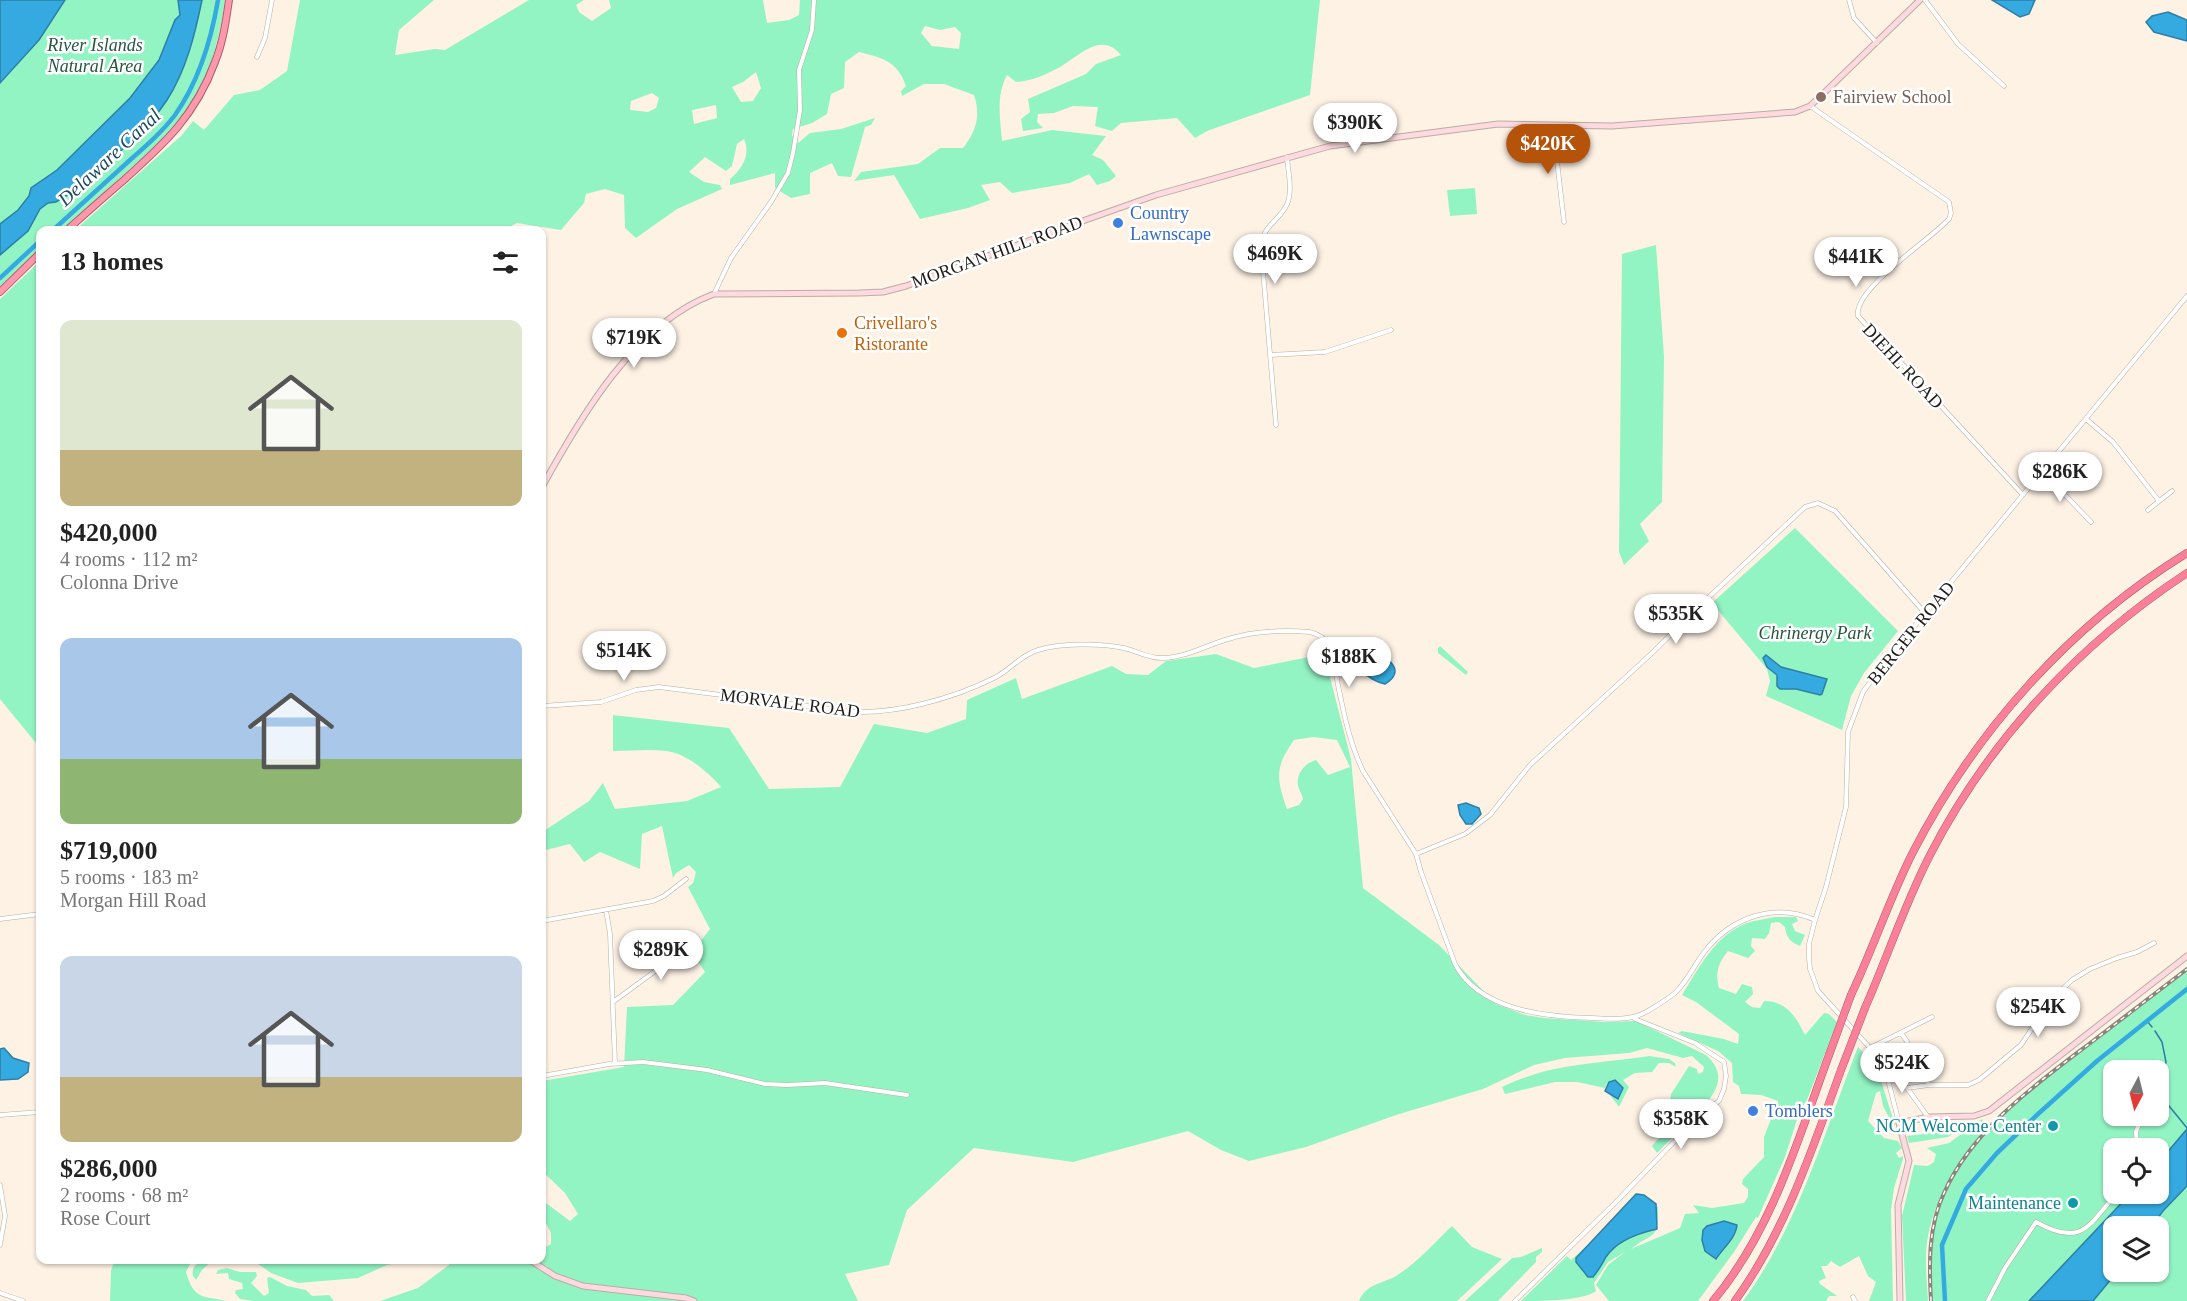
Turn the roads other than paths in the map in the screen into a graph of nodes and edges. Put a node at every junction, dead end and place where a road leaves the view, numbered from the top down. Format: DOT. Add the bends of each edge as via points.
graph roads {
  1 [pos="229,0"];
  2 [pos="272,0"];
  3 [pos="814,0"];
  4 [pos="1849,0"];
  5 [pos="1920,0"];
  6 [pos="1925,0"];
  7 [pos="1877,43"];
  8 [pos="257,57"];
  9 [pos="2004,86"];
  10 [pos="1810,106"];
  11 [pos="1553,126"];
  12 [pos="1287,157"];
  13 [pos="1564,222"];
  14 [pos="72,226"];
  15 [pos="36,257"];
  16 [pos="0,292"];
  17 [pos="714,294"];
  18 [pos="2187,296"];
  19 [pos="1391,330"];
  20 [pos="1270,355"];
  21 [pos="2086,419"];
  22 [pos="1276,425"];
  23 [pos="2042,471"];
  24 [pos="546,480"];
  25 [pos="2172,491"];
  26 [pos="2023,495"];
  27 [pos="2159,501"];
  28 [pos="2148,510"];
  29 [pos="2091,522"];
  30 [pos="2187,553"];
  31 [pos="2187,573"];
  32 [pos="1925,614"];
  33 [pos="546,706"];
  34 [pos="1416,854"];
  35 [pos="686,879"];
  36 [pos="606,910"];
  37 [pos="36,914"];
  38 [pos="0,918"];
  39 [pos="546,920"];
  40 [pos="1815,920"];
  41 [pos="696,941"];
  42 [pos="2154,944"];
  43 [pos="2187,956"];
  44 [pos="613,1002"];
  45 [pos="1932,1017"];
  46 [pos="1634,1018"];
  47 [pos="1901,1033"];
  48 [pos="1870,1048"];
  49 [pos="615,1063"];
  50 [pos="1885,1068"];
  51 [pos="546,1075"];
  52 [pos="1929,1085"];
  53 [pos="1907,1088"];
  54 [pos="907,1095"];
  55 [pos="36,1112"];
  56 [pos="0,1115"];
  57 [pos="1929,1118"];
  58 [pos="1899,1123"];
  59 [pos="0,1185"];
  60 [pos="2108,1204"];
  61 [pos="2,1206"];
  62 [pos="0,1245"];
  63 [pos="536,1264"];
  64 [pos="0,1293"];
  65 [pos="23,1301"];
  66 [pos="694,1301"];
  67 [pos="1515,1301"];
  68 [pos="1713,1301"];
  69 [pos="1735,1301"];
  70 [pos="1900,1301"];
  71 [pos="1988,1301"];
  1 -- 14 [label="highway" via="215,63 188,116 166,142"];
  2 -- 8 [label="street" via="266,38"];
  3 -- 17 [label="street" via="812,30 799,70 800,110 788,173 731,258"];
  4 -- 7 [label="street" via="1854,18"];
  5 -- 7 [label="main road, MORGAN HILL ROAD"];
  6 -- 9 [label="street" via="1958,44"];
  7 -- 10 [label="main road, MORGAN HILL ROAD"];
  10 -- 11 [label="main road, MORGAN HILL ROAD" via="1795,112 1646,125"];
  10 -- 26 [label="street, DIEHL ROAD" via="1949,202 1949,219 1870,288 1857,307 1857,316"];
  11 -- 12 [label="main road, MORGAN HILL ROAD" via="1494,125 1330,146"];
  11 -- 13 [label="street"];
  12 -- 17 [label="main road, MORGAN HILL ROAD" via="1116,209 883,292"];
  12 -- 20 [label="street" via="1286,207 1262,235"];
  15 -- 16 [label="highway"];
  17 -- 24 [label="main road, MORGAN HILL ROAD" via="668,321 624,363 581,419"];
  18 -- 21 [label="street, BERGER ROAD"];
  19 -- 20 [label="street" via="1325,352"];
  20 -- 22 [label="street"];
  21 -- 23 [label="street, BERGER ROAD"];
  21 -- 27 [label="street" via="2113,442"];
  23 -- 26 [label="street, BERGER ROAD"];
  23 -- 29 [label="street"];
  25 -- 27 [label="street"];
  26 -- 32 [label="street, BERGER ROAD"];
  27 -- 28 [label="street"];
  30 -- 68 [label="highway, bridge" via="2089,625 2025,688 1949,788 1885,912 1771,1207 1740,1264"];
  31 -- 69 [label="highway, bridge" via="2078,658 1987,763 1953,814 1924,868 1865,1008 1784,1218"];
  32 -- 34 [label="street" via="1835,511 1818,503 1805,507 1530,765 1490,815 1465,834"];
  32 -- 40 [label="street, BERGER ROAD" via="1867,686 1852,718 1846,759 1846,807"];
  33 -- 34 [label="street, MORVALE ROAD" via="598,703 640,688 659,687 874,713 959,692 990,680 1041,649 1115,647 1152,658 1167,658 1239,636 1310,632 1326,640 1334,653 1344,716 1357,758"];
  34 -- 46 [label="street, MORVALE ROAD" via="1455,964 1473,987 1541,1015"];
  35 -- 36 [label="street" via="659,899"];
  36 -- 39 [label="street"];
  36 -- 44 [label="street"];
  37 -- 38 [label="street"];
  40 -- 46 [label="street" via="1774,912 1733,925 1714,941 1675,993"];
  40 -- 48 [label="street, BERGER ROAD" via="1809,958 1818,992"];
  41 -- 44 [label="street"];
  42 -- 52 [label="street" via="2072,980 2050,1000 2021,1045 1978,1080 1968,1085"];
  43 -- 57 [label="main road" via="1989,1111 1958,1118"];
  44 -- 49 [label="street"];
  45 -- 47 [label="street"];
  46 -- 67 [label="street" via="1695,1043 1724,1062 1724,1089 1719,1101 1696,1119"];
  47 -- 48 [label="street"];
  47 -- 52 [label="street"];
  48 -- 50 [label="street, BERGER ROAD"];
  49 -- 51 [label="street"];
  49 -- 54 [label="street" via="702,1069 767,1084 825,1083"];
  50 -- 53 [label="street"];
  50 -- 58 [label="street, BERGER ROAD"];
  52 -- 53 [label="street"];
  53 -- 57 [label="street"];
  55 -- 56 [label="street"];
  57 -- 58 [label="main road"];
  58 -- 70 [label="main road" via="1909,1161 1898,1205"];
  59 -- 61 [label="street"];
  60 -- 71 [label="street" via="2080,1233 2069,1234 2036,1222"];
  61 -- 62 [label="street" via="6,1216"];
  63 -- 66 [label="main road" via="583,1286"];
  64 -- 65 [label="street"];
}
